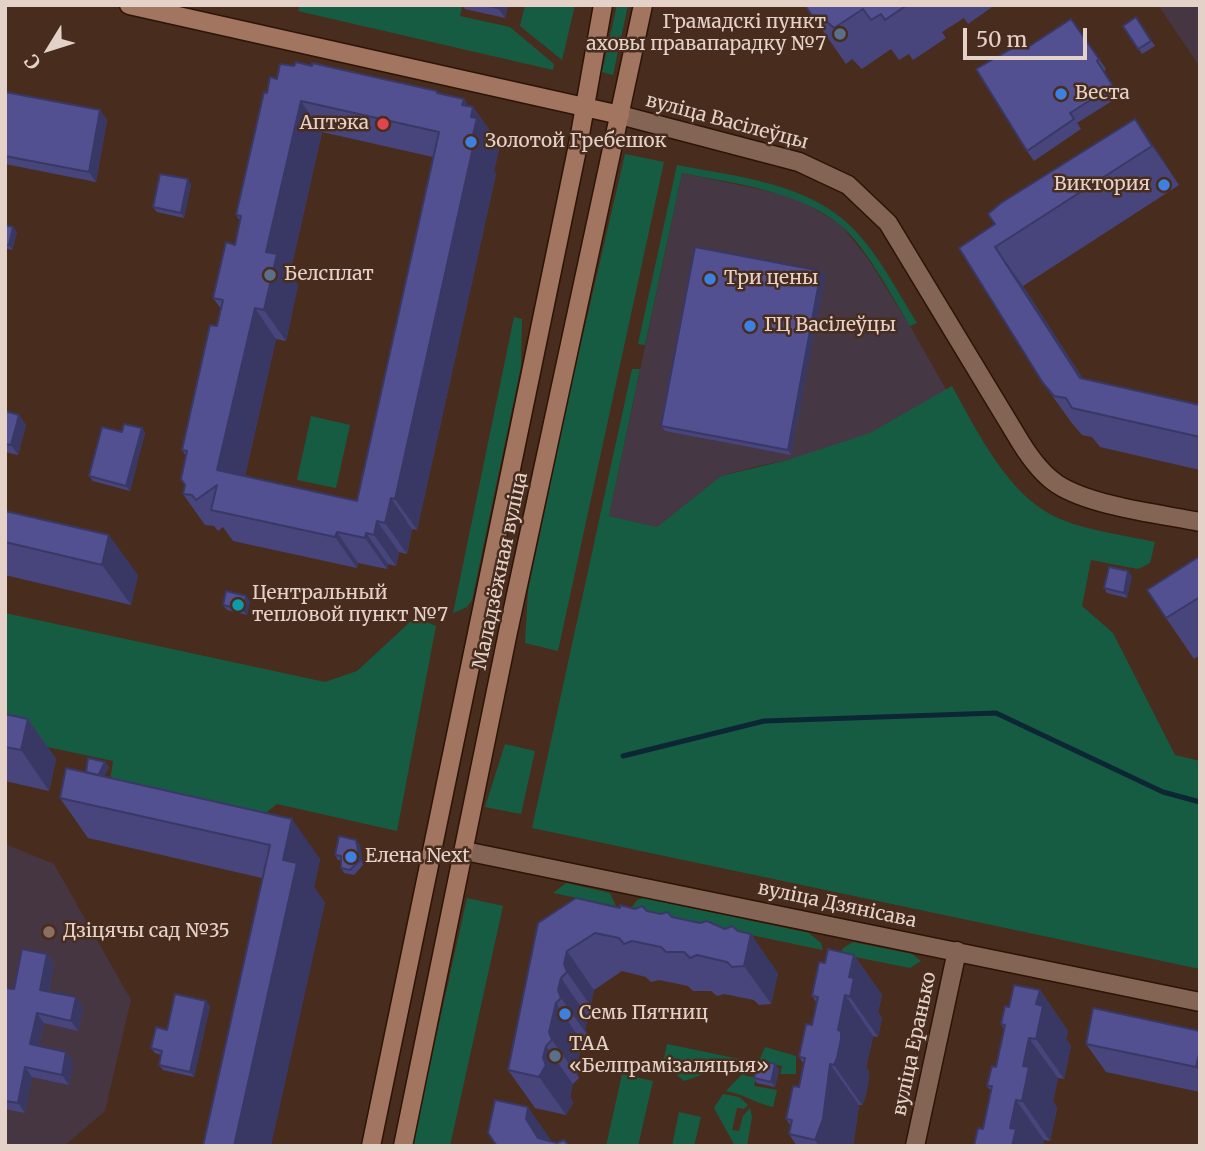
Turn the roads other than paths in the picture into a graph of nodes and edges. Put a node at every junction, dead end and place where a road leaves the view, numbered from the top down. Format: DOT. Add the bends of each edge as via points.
graph roads {
  1 [pos="129,5"];
  2 [pos="603,5"];
  3 [pos="643,5"];
  4 [pos="584,106"];
  5 [pos="620,115"];
  6 [pos="1200,522"];
  7 [pos="478,626"];
  8 [pos="508,632"];
  9 [pos="433,844"];
  10 [pos="465,851"];
  11 [pos="957,951"];
  12 [pos="1200,1002"];
  13 [pos="371,1146"];
  14 [pos="403,1146"];
  15 [pos="915,1146"];
  1 -- 4 [label="main road, вуліца Васілеўцы"];
  2 -- 4 [label="main road, Маладзёжная вуліца"];
  3 -- 5 [label="main road, Маладзёжная вуліца"];
  4 -- 5 [label="main road, вуліца Васілеўцы"];
  4 -- 7 [label="main road, Маладзёжная вуліца"];
  5 -- 6 [label="street, вуліца Васілеўцы" via="799,162 848,185 888,223 1044,474 1085,497"];
  5 -- 8 [label="main road, Маладзёжная вуліца"];
  7 -- 8 [label="main road"];
  7 -- 9 [label="main road, Маладзёжная вуліца"];
  8 -- 10 [label="main road, Маладзёжная вуліца"];
  9 -- 10 [label="main road"];
  9 -- 13 [label="main road, Маладзёжная вуліца"];
  10 -- 11 [label="street, вуліца Дзянісава"];
  10 -- 14 [label="main road, Маладзёжная вуліца"];
  11 -- 12 [label="street, вуліца Дзянісава"];
  11 -- 15 [label="street, вуліца Еранько"];
}
